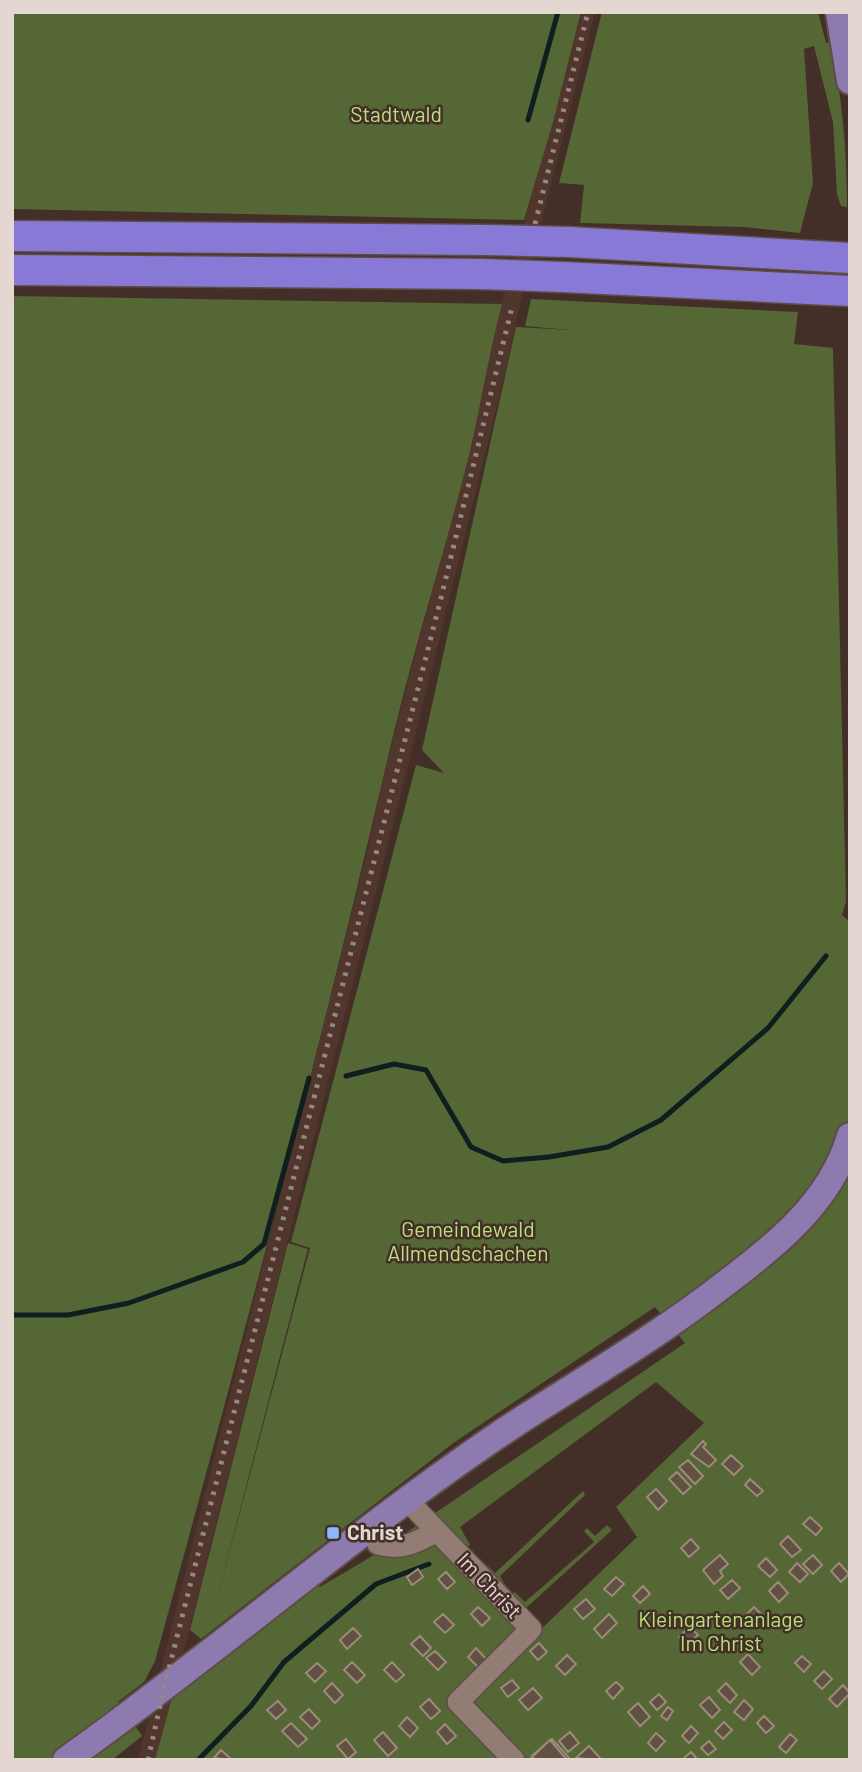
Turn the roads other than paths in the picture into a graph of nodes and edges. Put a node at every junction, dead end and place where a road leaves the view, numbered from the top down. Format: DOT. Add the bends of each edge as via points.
graph roads {
  1 [pos="839,12"];
  2 [pos="848,49"];
  3 [pos="850,81"];
  4 [pos="12,236"];
  5 [pos="850,258"];
  6 [pos="12,270"];
  7 [pos="850,291"];
  8 [pos="850,1136"];
  9 [pos="407,1500"];
  10 [pos="437,1531"];
  11 [pos="378,1544"];
  12 [pos="66,1760"];
  13 [pos="514,1760"];
  1 -- 2 [label="main road"];
  2 -- 3 [label="main road"];
  4 -- 5 [label="highway, bridge" via="569,242"];
  6 -- 7 [label="highway, bridge" via="480,274"];
  8 -- 9 [label="main road" via="824,1189 798,1223 762,1256 668,1327 520,1420"];
  9 -- 10 [label="lane, Im Christ"];
  9 -- 12 [label="main road"];
  10 -- 11 [label="lane" via="412,1545"];
  10 -- 13 [label="lane, Im Christ" via="531,1629 458,1702"];
}
